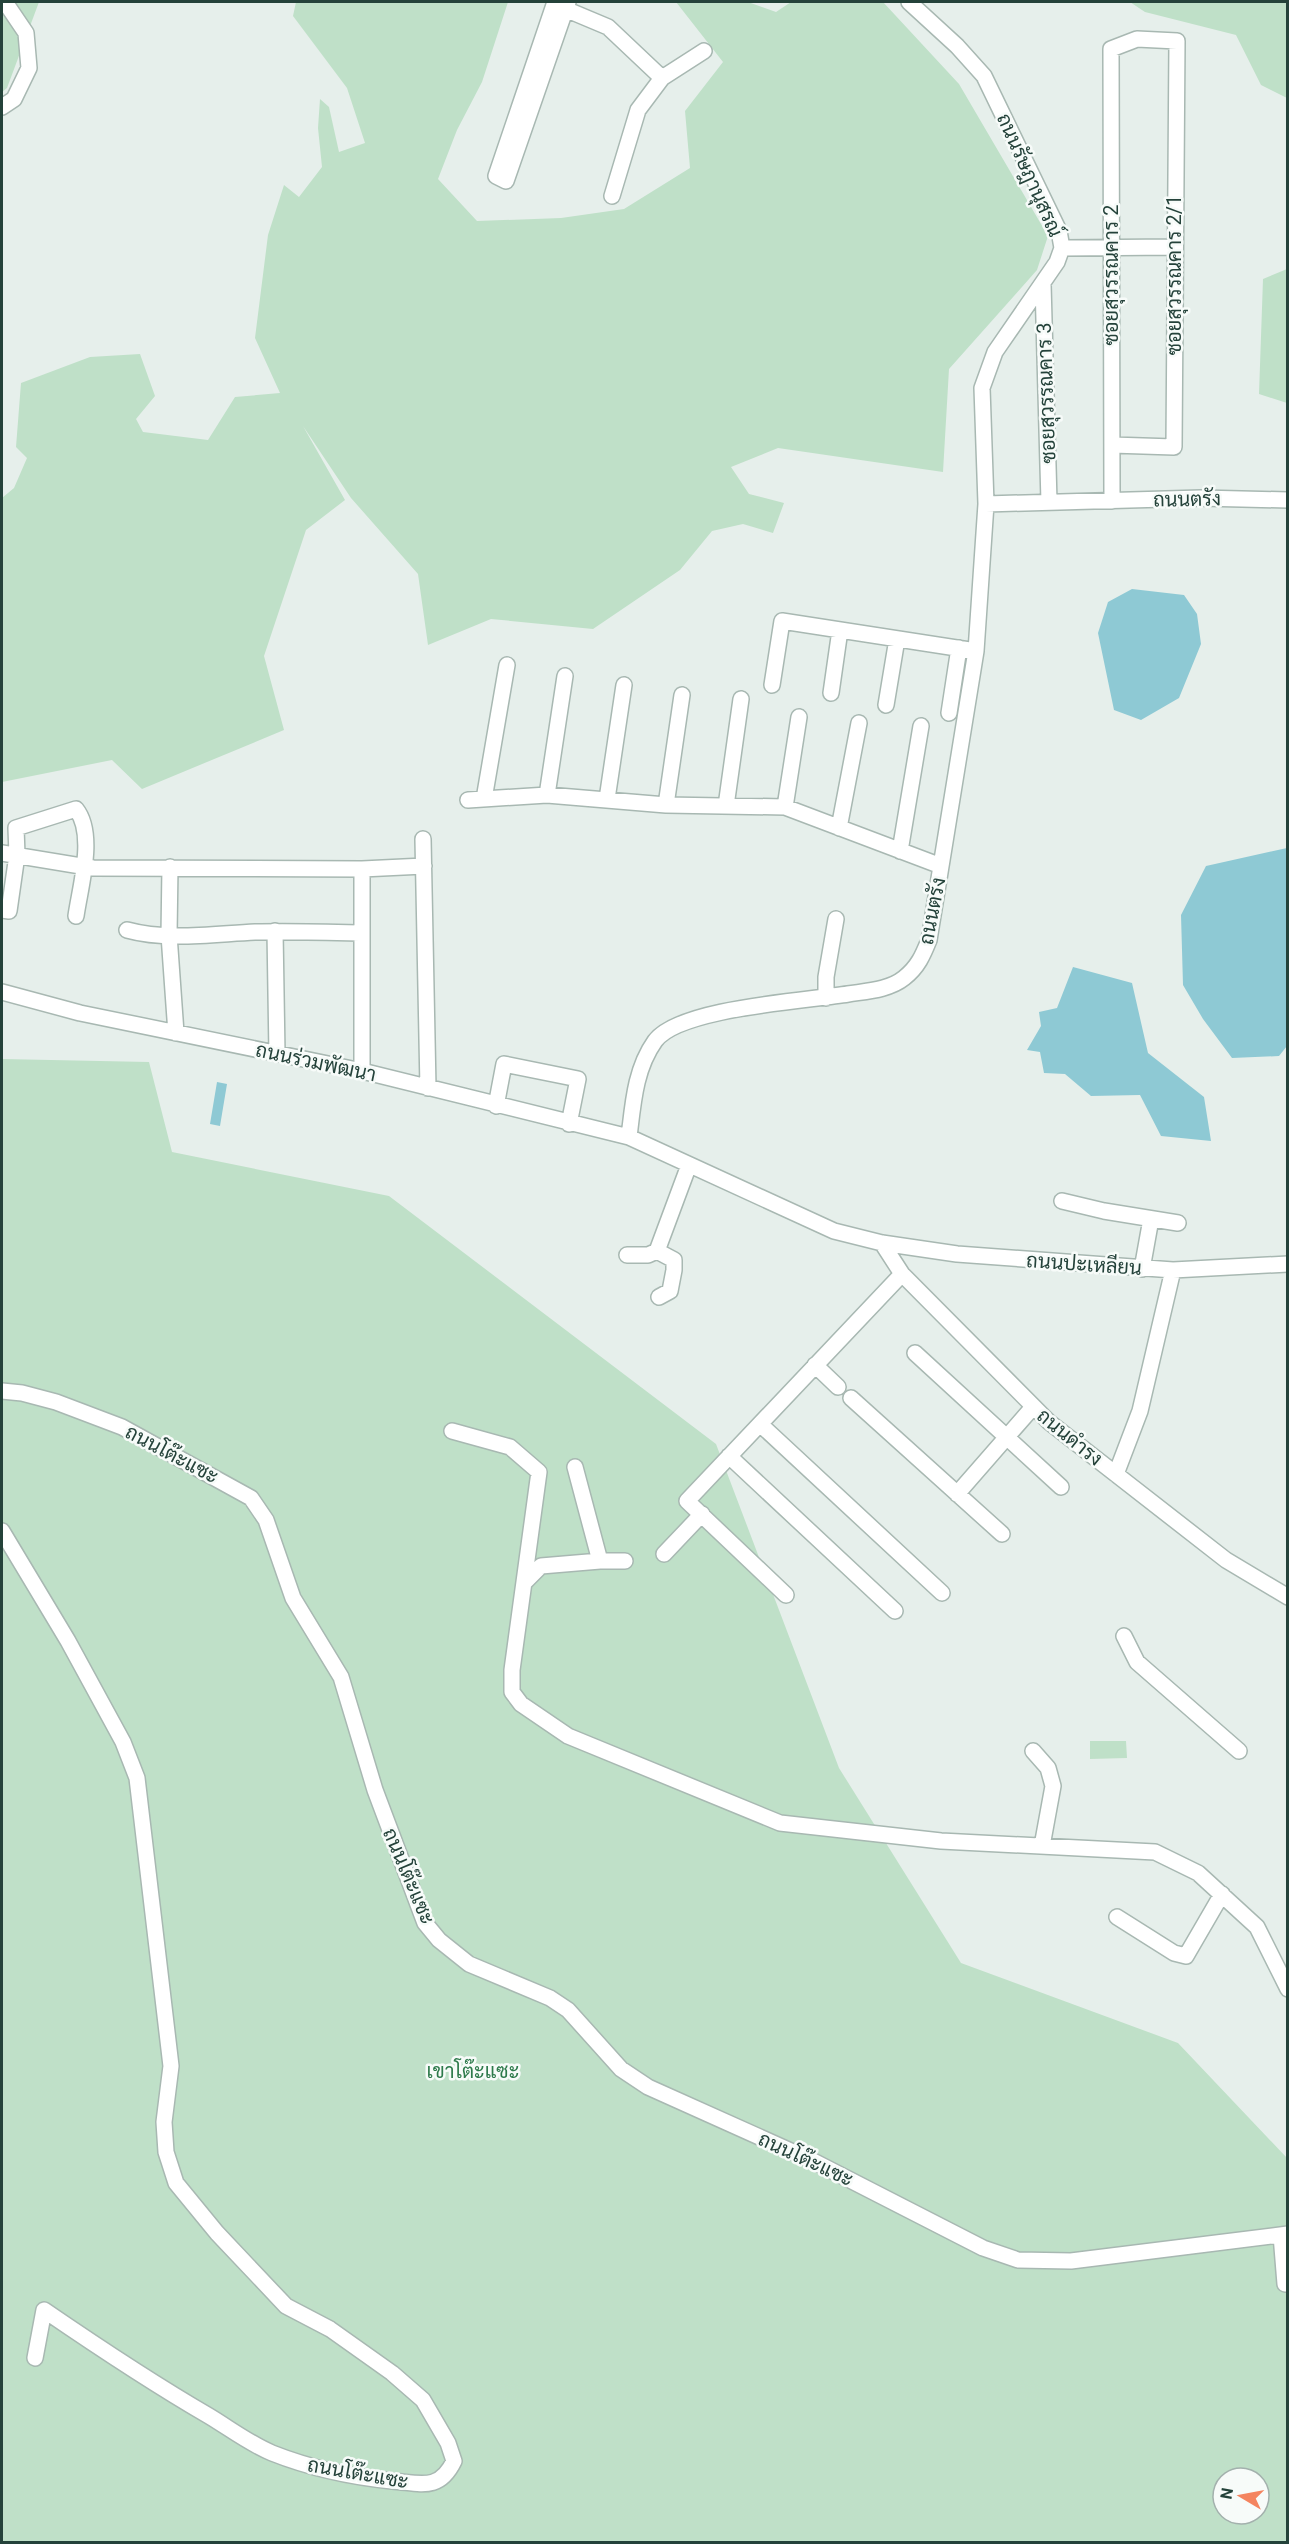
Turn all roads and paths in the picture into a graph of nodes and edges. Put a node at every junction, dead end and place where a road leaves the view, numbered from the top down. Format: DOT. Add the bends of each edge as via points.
graph roads {
  1 [pos="5,2"];
  2 [pos="909,2"];
  3 [pos="561,4"];
  4 [pos="1177,41"];
  5 [pos="704,51"];
  6 [pos="662,78"];
  7 [pos="2,107"];
  8 [pos="612,196"];
  9 [pos="1174,247"];
  10 [pos="1062,248"];
  11 [pos="1110,248"];
  12 [pos="1043,284"];
  13 [pos="1112,445"];
  14 [pos="1287,500"];
  15 [pos="1112,501"];
  16 [pos="1049,502"];
  17 [pos="986,504"];
  18 [pos="840,630"];
  19 [pos="897,639"];
  20 [pos="959,648"];
  21 [pos="976,651"];
  22 [pos="507,665"];
  23 [pos="566,676"];
  24 [pos="624,685"];
  25 [pos="772,685"];
  26 [pos="831,693"];
  27 [pos="682,695"];
  28 [pos="741,699"];
  29 [pos="886,705"];
  30 [pos="949,713"];
  31 [pos="799,717"];
  32 [pos="859,723"];
  33 [pos="921,726"];
  34 [pos="547,795"];
  35 [pos="484,799"];
  36 [pos="607,799"];
  37 [pos="468,800"];
  38 [pos="666,805"];
  39 [pos="726,806"];
  40 [pos="785,807"];
  41 [pos="839,828"];
  42 [pos="423,839"];
  43 [pos="900,851"];
  44 [pos="2,853"];
  45 [pos="18,855"];
  46 [pos="84,866"];
  47 [pos="941,866"];
  48 [pos="170,867"];
  49 [pos="424,867"];
  50 [pos="362,869"];
  51 [pos="2,910"];
  52 [pos="76,916"];
  53 [pos="836,919"];
  54 [pos="126,930"];
  55 [pos="275,931"];
  56 [pos="361,933"];
  57 [pos="169,935"];
  58 [pos="2,992"];
  59 [pos="826,998"];
  60 [pos="176,1033"];
  61 [pos="277,1054"];
  62 [pos="362,1071"];
  63 [pos="428,1088"];
  64 [pos="496,1106"];
  65 [pos="568,1124"];
  66 [pos="629,1137"];
  67 [pos="688,1165"];
  68 [pos="1062,1201"];
  69 [pos="1150,1219"];
  70 [pos="1178,1223"];
  71 [pos="882,1243"];
  72 [pos="657,1251"];
  73 [pos="627,1255"];
  74 [pos="1287,1264"];
  75 [pos="1142,1269"];
  76 [pos="1173,1270"];
  77 [pos="902,1274"];
  78 [pos="659,1297"];
  79 [pos="915,1353"];
  80 [pos="816,1365"];
  81 [pos="838,1387"];
  82 [pos="2,1391"];
  83 [pos="851,1398"];
  84 [pos="1033,1407"];
  85 [pos="760,1424"];
  86 [pos="452,1431"];
  87 [pos="1008,1438"];
  88 [pos="729,1456"];
  89 [pos="575,1467"];
  90 [pos="1116,1474"];
  91 [pos="1061,1487"];
  92 [pos="957,1494"];
  93 [pos="702,1514"];
  94 [pos="2,1531"];
  95 [pos="1002,1534"];
  96 [pos="664,1554"];
  97 [pos="600,1561"];
  98 [pos="625,1561"];
  99 [pos="526,1581"];
  100 [pos="942,1593"];
  101 [pos="786,1595"];
  102 [pos="1287,1598"];
  103 [pos="895,1611"];
  104 [pos="1124,1636"];
  105 [pos="1034,1751"];
  106 [pos="1239,1751"];
  107 [pos="1042,1846"];
  108 [pos="1222,1894"];
  109 [pos="1117,1917"];
  110 [pos="1287,1989"];
  111 [pos="1284,2234"];
  112 [pos="1285,2284"];
  113 [pos="35,2358"];
  1 -- 7 [label="street" via="26,33 29,68 14,99"];
  2 -- 10 [label="street, ถนนรัษฎานุสรณ์" via="984,76 1059,231"];
  3 -- 3 [label="street" via="496,176 506,181"];
  3 -- 6 [label="street" via="608,27"];
  4 -- 9 [label="street, ซอยสุวรรณคาร 2/1"];
  4 -- 11 [label="street, ซอยสุวรรณคาร 2" via="1137,39 1111,49"];
  5 -- 6 [label="street"];
  6 -- 8 [label="street" via="638,110"];
  9 -- 11 [label="street"];
  9 -- 13 [label="street, ซอยสุวรรณคาร 2/1" via="1174,447"];
  10 -- 11 [label="street"];
  10 -- 12 [label="street, ถนนรัษฎานุสรณ์"];
  11 -- 13 [label="street, ซอยสุวรรณคาร 2"];
  12 -- 16 [label="street, ซอยสุวรรณคาร 3"];
  12 -- 17 [label="street, ถนนรัษฎานุสรณ์" via="1004,339 985,376 982,408"];
  13 -- 15 [label="street, ซอยสุวรรณคาร 2"];
  14 -- 15 [label="street, ถนนตรัง"];
  15 -- 16 [label="street, ถนนตรัง"];
  16 -- 17 [label="street, ถนนตรัง"];
  17 -- 21 [label="street, ถนนตรัง"];
  18 -- 19 [label="street"];
  18 -- 25 [label="street" via="782,621"];
  18 -- 26 [label="street"];
  19 -- 20 [label="street"];
  19 -- 29 [label="street"];
  20 -- 21 [label="street"];
  20 -- 30 [label="street"];
  21 -- 47 [label="street, ถนนตรัง"];
  22 -- 35 [label="street"];
  23 -- 34 [label="street"];
  24 -- 36 [label="street"];
  27 -- 38 [label="street"];
  28 -- 39 [label="street"];
  31 -- 40 [label="street"];
  32 -- 41 [label="street"];
  33 -- 43 [label="street"];
  34 -- 35 [label="street"];
  34 -- 36 [label="street"];
  35 -- 37 [label="street"];
  36 -- 38 [label="street"];
  38 -- 39 [label="street"];
  39 -- 40 [label="street"];
  40 -- 41 [label="street"];
  41 -- 43 [label="street"];
  42 -- 49 [label="street"];
  43 -- 47 [label="street"];
  44 -- 45 [label="street"];
  45 -- 46 [label="street"];
  45 -- 46 [label="street" via="16,828 76,809 86,836"];
  45 -- 51 [label="street" via="9,911"];
  46 -- 48 [label="street"];
  46 -- 52 [label="street"];
  47 -- 59 [label="street, ถนนตรัง" via="928,940 916,967 890,986"];
  48 -- 50 [label="street"];
  48 -- 57 [label="street"];
  49 -- 50 [label="street"];
  49 -- 63 [label="street"];
  50 -- 56 [label="street"];
  53 -- 59 [label="street"];
  54 -- 57 [label="street"];
  55 -- 56 [label="street"];
  55 -- 57 [label="street"];
  55 -- 61 [label="street"];
  56 -- 62 [label="street"];
  57 -- 60 [label="street"];
  58 -- 60 [label="street, ถนนร่วมพัฒนา"];
  59 -- 66 [label="street, ถนนตรัง" via="721,1012 669,1028 644,1059 635,1087"];
  60 -- 61 [label="street, ถนนร่วมพัฒนา"];
  61 -- 62 [label="street, ถนนร่วมพัฒนา"];
  62 -- 63 [label="street, ถนนร่วมพัฒนา"];
  63 -- 64 [label="street, ถนนร่วมพัฒนา"];
  64 -- 65 [label="street, ถนนร่วมพัฒนา"];
  64 -- 65 [label="street" via="504,1064 578,1079"];
  65 -- 66 [label="street, ถนนร่วมพัฒนา"];
  66 -- 67 [label="street"];
  67 -- 71 [label="street" via="834,1231"];
  67 -- 72 [label="street"];
  68 -- 69 [label="street"];
  69 -- 70 [label="street"];
  69 -- 75 [label="street"];
  71 -- 75 [label="street, ถนนปะเหลียน" via="957,1254"];
  71 -- 77 [label="street, ถนนดำรง"];
  72 -- 73 [label="street"];
  72 -- 78 [label="street" via="674,1260 675,1267 669,1291"];
  74 -- 76 [label="street, ถนนปะเหลียน"];
  75 -- 76 [label="street, ถนนปะเหลียน"];
  76 -- 90 [label="street" via="1143,1401"];
  77 -- 80 [label="street"];
  77 -- 84 [label="street, ถนนดำรง"];
  79 -- 87 [label="street"];
  80 -- 81 [label="street"];
  80 -- 85 [label="street"];
  82 -- 111 [label="street, ถนนโต๊ะแซะ" via="56,1402 122,1427 251,1498 266,1520 293,1598 341,1677 375,1790 425,1923 469,1964 550,1998 568,2010 621,2069 648,2087 813,2161 983,2248 1018,2260 1071,2261"];
  83 -- 92 [label="street"];
  84 -- 87 [label="street"];
  84 -- 90 [label="street, ถนนดำรง"];
  85 -- 88 [label="street"];
  85 -- 100 [label="street"];
  86 -- 99 [label="street" via="510,1447 539,1472"];
  87 -- 91 [label="street"];
  87 -- 92 [label="street"];
  88 -- 93 [label="street" via="687,1501"];
  88 -- 103 [label="street"];
  89 -- 97 [label="street"];
  90 -- 102 [label="street, ถนนดำรง" via="1226,1560"];
  92 -- 95 [label="street"];
  93 -- 96 [label="street"];
  93 -- 101 [label="street"];
  94 -- 113 [label="street, ถนนโต๊ะแซะ" via="68,1641 123,1742 137,1778 171,2066 164,2122 165,2152 176,2182 217,2234 286,2306 330,2329 423,2400 448,2443 454,2462 441,2481 425,2484 321,2469 270,2452 130,2369 44,2310"];
  97 -- 98 [label="street"];
  97 -- 99 [label="street" via="541,1566"];
  99 -- 107 [label="street" via="512,1692 521,1704 568,1736 780,1823 941,1841"];
  104 -- 106 [label="street" via="1137,1662"];
  105 -- 107 [label="street" via="1048,1768 1053,1786"];
  107 -- 108 [label="street" via="1155,1852 1198,1873"];
  108 -- 109 [label="street" via="1186,1956 1174,1953"];
  108 -- 110 [label="street" via="1257,1927"];
  111 -- 112 [label="street"];
}
